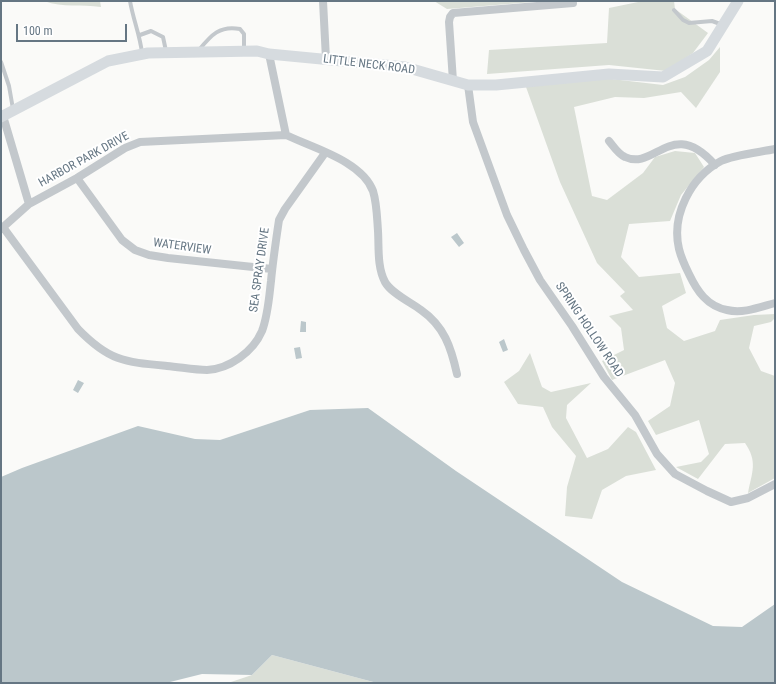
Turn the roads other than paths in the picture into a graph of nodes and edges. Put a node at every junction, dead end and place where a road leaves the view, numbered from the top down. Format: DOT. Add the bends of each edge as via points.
graph roads {
  1 [pos="130,1"];
  2 [pos="323,1"];
  3 [pos="738,1"];
  4 [pos="574,3"];
  5 [pos="674,10"];
  6 [pos="723,25"];
  7 [pos="140,35"];
  8 [pos="244,51"];
  9 [pos="198,52"];
  10 [pos="166,53"];
  11 [pos="142,54"];
  12 [pos="269,54"];
  13 [pos="326,60"];
  14 [pos="1,62"];
  15 [pos="453,81"];
  16 [pos="468,85"];
  17 [pos="13,111"];
  18 [pos="2,117"];
  19 [pos="286,135"];
  20 [pos="609,141"];
  21 [pos="775,149"];
  22 [pos="325,153"];
  23 [pos="715,165"];
  24 [pos="77,178"];
  25 [pos="29,204"];
  26 [pos="2,228"];
  27 [pos="272,269"];
  28 [pos="775,303"];
  29 [pos="457,374"];
  30 [pos="775,484"];
  1 -- 7 [label="lane" via="134,23"];
  2 -- 13 [label="street"];
  3 -- 6 [label="street, LITTLE NECK ROAD"];
  4 -- 15 [label="street" via="453,14 449,22"];
  5 -- 6 [label="lane" via="689,23 712,21"];
  6 -- 16 [label="street, LITTLE NECK ROAD" via="707,51 663,77 609,74 496,85"];
  7 -- 10 [label="lane" via="152,31 163,37"];
  7 -- 11 [label="lane"];
  8 -- 9 [label="street, LITTLE NECK ROAD"];
  8 -- 9 [label="lane" via="244,34 240,29 229,27 210,36"];
  8 -- 12 [label="street, LITTLE NECK ROAD"];
  9 -- 10 [label="street, LITTLE NECK ROAD"];
  10 -- 11 [label="street, LITTLE NECK ROAD"];
  11 -- 17 [label="street, LITTLE NECK ROAD" via="108,61"];
  12 -- 13 [label="street, LITTLE NECK ROAD"];
  12 -- 19 [label="street"];
  13 -- 15 [label="street, LITTLE NECK ROAD" via="405,67"];
  14 -- 17 [label="lane" via="9,86"];
  15 -- 16 [label="street, LITTLE NECK ROAD"];
  16 -- 30 [label="street, SPRING HOLLOW ROAD" via="473,122 507,215 524,250 540,280 604,377 635,415 657,454 676,474 731,502 748,498"];
  17 -- 18 [label="street, LITTLE NECK ROAD"];
  18 -- 25 [label="street"];
  19 -- 22 [label="street"];
  19 -- 24 [label="street, HARBOR PARK DRIVE" via="140,142 125,148"];
  20 -- 23 [label="street" via="620,153 636,160 671,145 687,146 699,150"];
  21 -- 23 [label="street" via="723,160"];
  22 -- 27 [label="street, SEA SPRAY DRIVE" via="285,208 280,220"];
  22 -- 29 [label="street" via="340,158 364,176 373,191 379,259 385,282 402,299 435,321 451,347"];
  23 -- 28 [label="street" via="690,191 683,204 677,235 683,261 695,288 716,307 740,311"];
  24 -- 25 [label="street, HARBOR PARK DRIVE"];
  24 -- 27 [label="street, WATERVIEW" via="122,240 135,250 168,258"];
  25 -- 26 [label="street, HARBOR PARK DRIVE"];
  26 -- 27 [label="street, SEA SPRAY DRIVE" via="78,329 109,354 129,363 208,370 236,360 253,345 261,333 267,317"];
}
